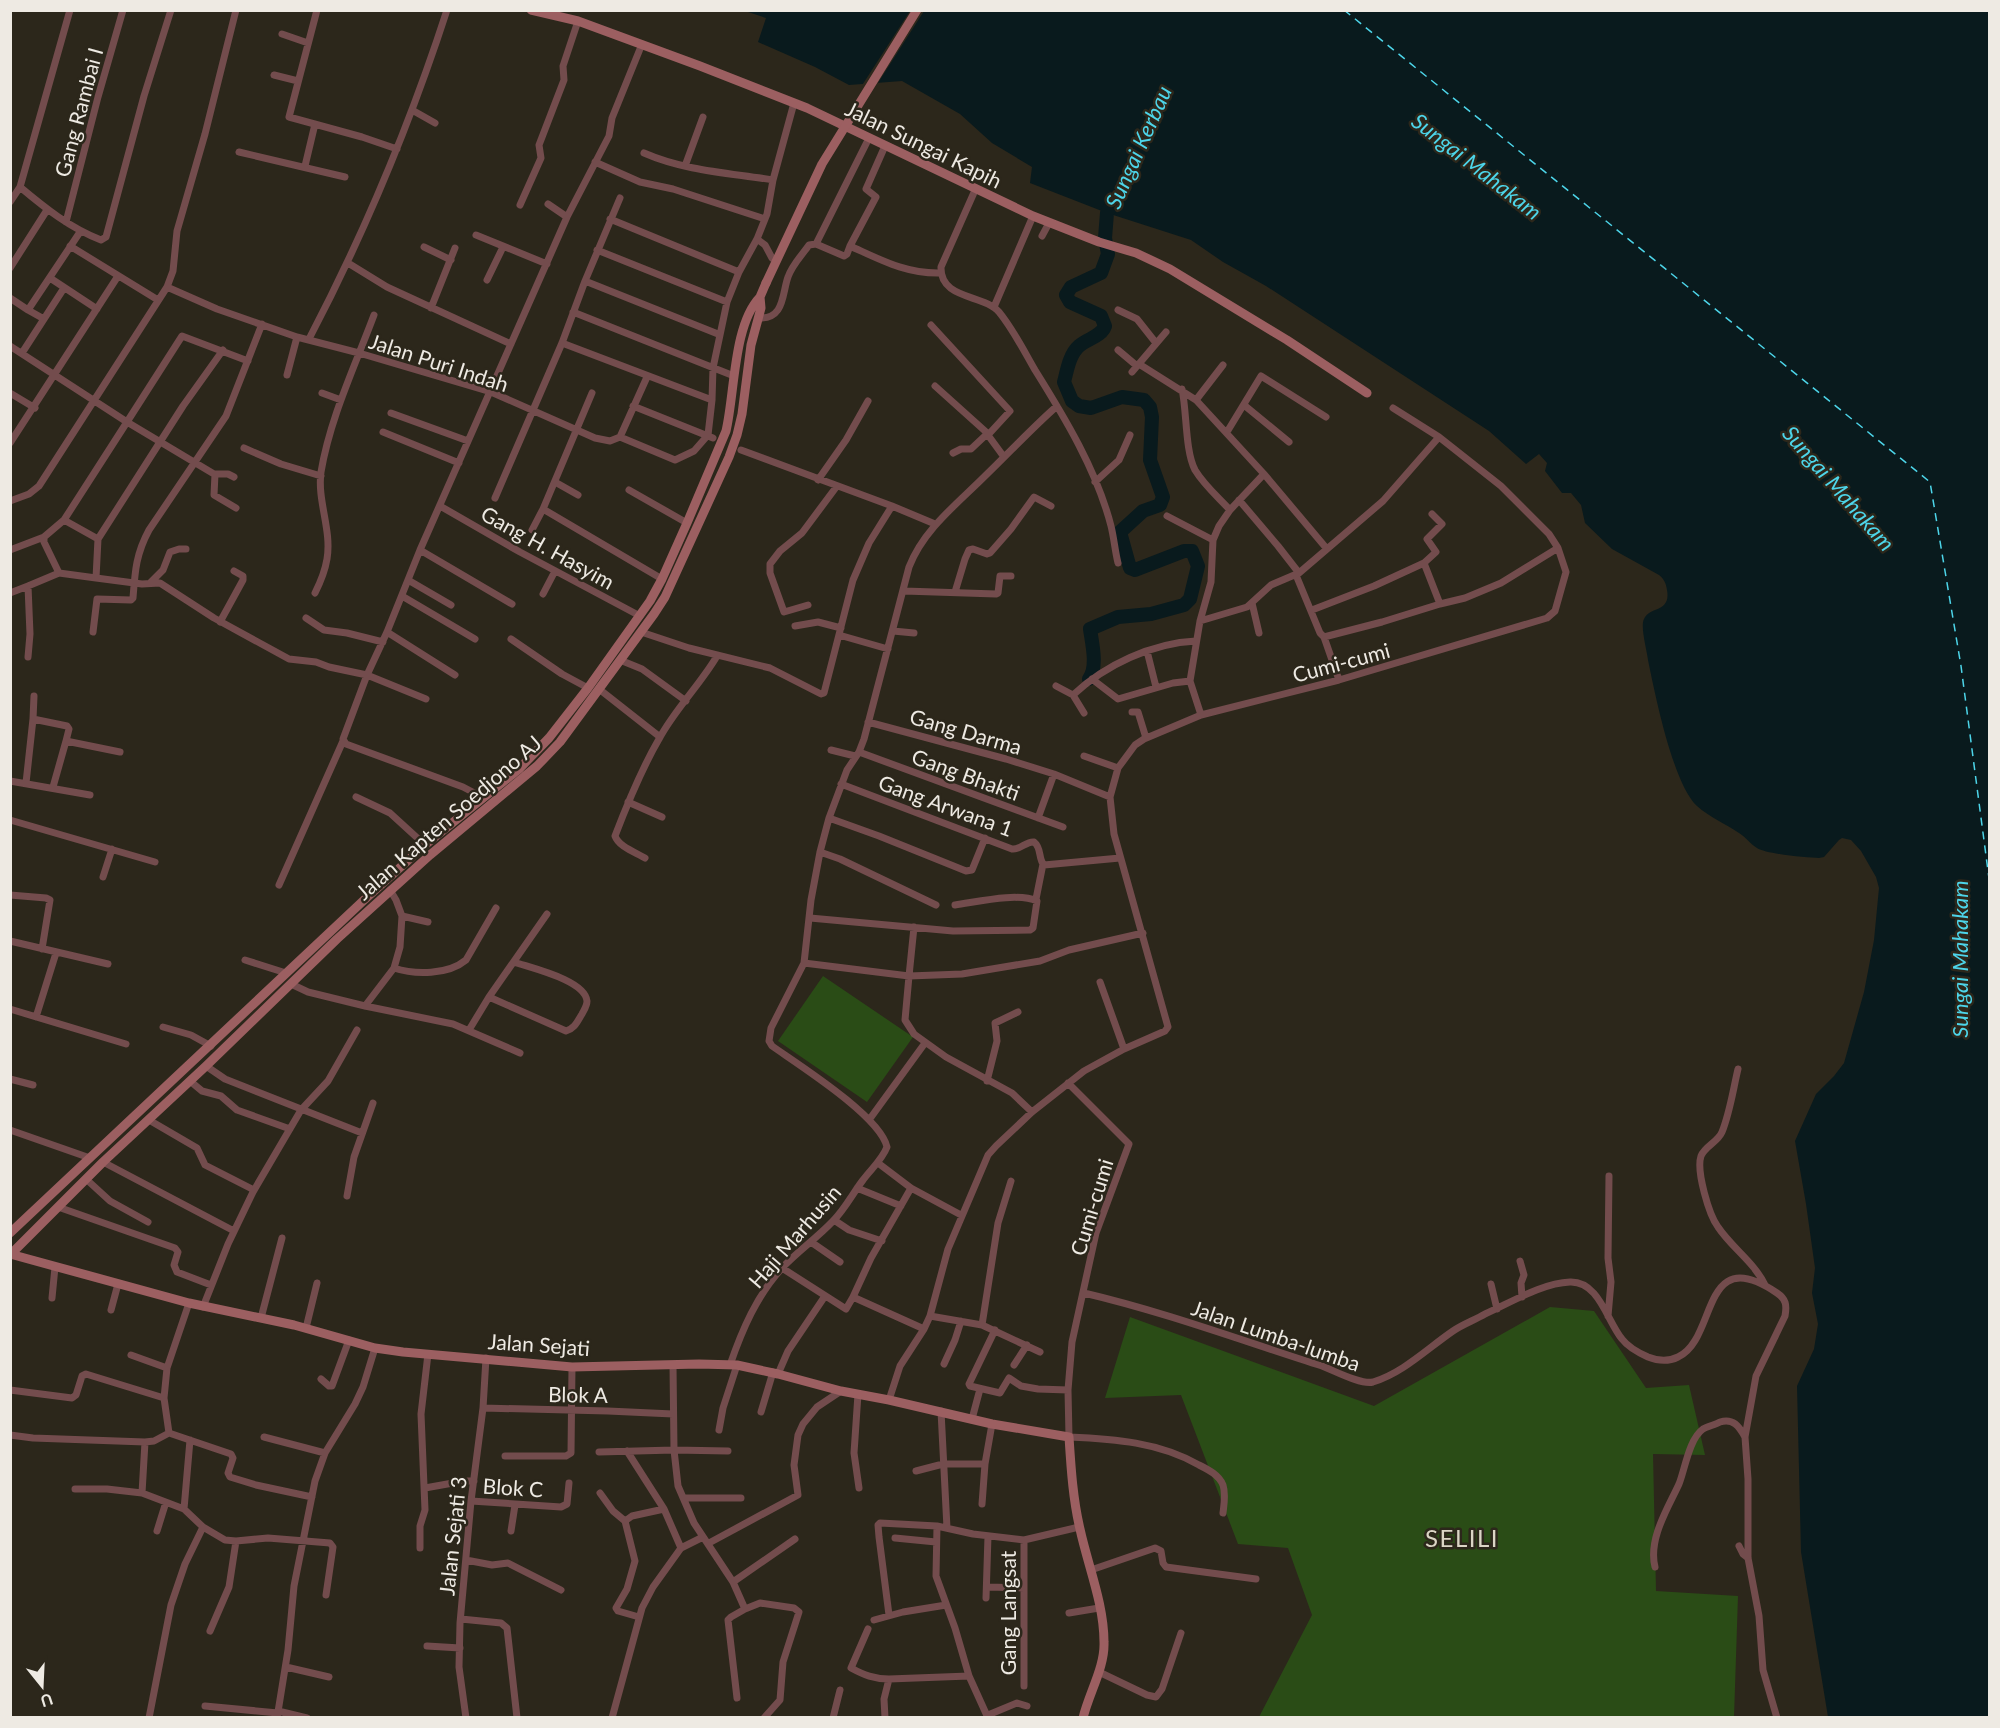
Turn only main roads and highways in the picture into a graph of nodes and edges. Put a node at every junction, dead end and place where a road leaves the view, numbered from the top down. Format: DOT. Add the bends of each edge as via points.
graph roads {
  1 [pos="531,10"];
  2 [pos="917,10"];
  3 [pos="757,311"];
  4 [pos="1367,393"];
  5 [pos="602,666"];
  6 [pos="612,671"];
  7 [pos="296,964"];
  8 [pos="304,972"];
  9 [pos="10,1233"];
  10 [pos="11,1254"];
  11 [pos="1083,1718"];
  1 -- 4 [label="main road, Jalan Sungai Kapih" via="578,21 794,103 1033,216 1136,253 1170,269"];
  2 -- 3 [label="main road, bridge" via="822,164 766,283"];
  3 -- 5 [label="main road, Jalan Kapten Soedjono AJ" via="744,329 726,431 687,523 662,579"];
  3 -- 6 [label="main road, Jalan Kapten Soedjono AJ" via="735,442 664,597"];
  5 -- 6 [label="main road"];
  5 -- 7 [label="main road, Jalan Kapten Soedjono AJ" via="519,769 425,845"];
  6 -- 8 [label="main road, Jalan Kapten Soedjono AJ" via="560,742 537,766 390,890"];
  7 -- 8 [label="main road"];
  7 -- 9 [label="main road, Jalan Kapten Soedjono AJ"];
  8 -- 10 [label="main road, Jalan Kapten Soedjono AJ"];
  10 -- 11 [label="main road, Jalan Sejati" via="375,1348 572,1367 734,1365 992,1424 1069,1437 1079,1527 1104,1641 1104,1655"];
}
